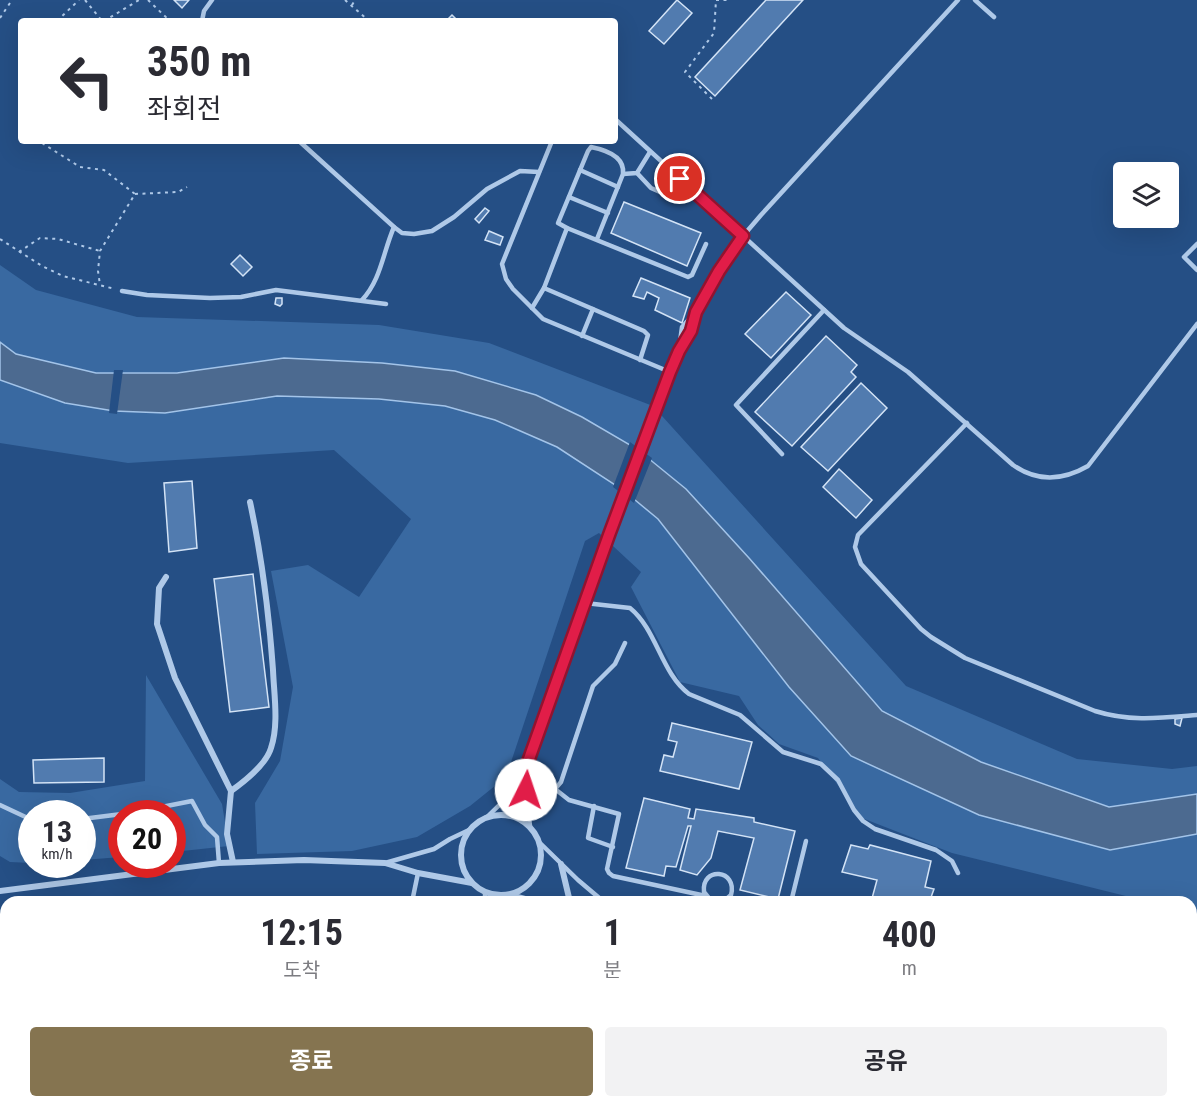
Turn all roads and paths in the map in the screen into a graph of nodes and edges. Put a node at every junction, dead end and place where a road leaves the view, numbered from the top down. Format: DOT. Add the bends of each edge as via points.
graph roads {
  1 [pos="12,0"];
  2 [pos="79,0"];
  3 [pos="85,0"];
  4 [pos="139,0"];
  5 [pos="148,0"];
  6 [pos="212,0"];
  7 [pos="345,0"];
  8 [pos="355,0"];
  9 [pos="716,0"];
  10 [pos="727,0"];
  11 [pos="958,0"];
  12 [pos="975,0"];
  13 [pos="352,5"];
  14 [pos="994,17"];
  15 [pos="0,18"];
  16 [pos="60,18"];
  17 [pos="100,18"];
  18 [pos="108,18"];
  19 [pos="167,18"];
  20 [pos="203,18"];
  21 [pos="366,18"];
  22 [pos="712,99"];
  23 [pos="618,122"];
  24 [pos="44,144"];
  25 [pos="301,144"];
  26 [pos="551,144"];
  27 [pos="650,152"];
  28 [pos="580,170"];
  29 [pos="539,172"];
  30 [pos="637,173"];
  31 [pos="623,174"];
  32 [pos="187,187"];
  33 [pos="618,187"];
  34 [pos="660,192"];
  35 [pos="135,194"];
  36 [pos="569,197"];
  37 [pos="608,213"];
  38 [pos="394,227"];
  39 [pos="567,228"];
  40 [pos="743,236"];
  41 [pos="0,239"];
  42 [pos="597,239"];
  43 [pos="706,244"];
  44 [pos="1197,244"];
  45 [pos="100,251"];
  46 [pos="19,252"];
  47 [pos="1197,270"];
  48 [pos="100,285"];
  49 [pos="544,288"];
  50 [pos="122,291"];
  51 [pos="362,300"];
  52 [pos="386,304"];
  53 [pos="532,308"];
  54 [pos="593,309"];
  55 [pos="824,310"];
  56 [pos="696,312"];
  57 [pos="1197,324"];
  58 [pos="582,336"];
  59 [pos="679,351"];
  60 [pos="640,360"];
  61 [pos="670,372"];
  62 [pos="967,423"];
  63 [pos="782,454"];
  64 [pos="250,502"];
  65 [pos="609,535"];
  66 [pos="166,577"];
  67 [pos="585,603"];
  68 [pos="625,644"];
  69 [pos="1197,715"];
  70 [pos="524,773"];
  71 [pos="231,791"];
  72 [pos="186,802"];
  73 [pos="0,805"];
  74 [pos="594,806"];
  75 [pos="18,813"];
  76 [pos="487,817"];
  77 [pos="530,826"];
  78 [pos="469,830"];
  79 [pos="806,842"];
  80 [pos="540,843"];
  81 [pos="613,847"];
  82 [pos="233,862"];
  83 [pos="219,863"];
  84 [pos="385,863"];
  85 [pos="561,864"];
  86 [pos="418,873"];
  87 [pos="958,873"];
  88 [pos="472,883"];
  89 [pos="0,891"];
  90 [pos="485,892"];
  91 [pos="510,895"];
  92 [pos="413,896"];
  93 [pos="485,896"];
  94 [pos="494,896"];
  95 [pos="514,896"];
  96 [pos="569,896"];
  97 [pos="597,896"];
  98 [pos="693,896"];
  99 [pos="707,896"];
  100 [pos="729,896"];
  101 [pos="792,896"];
  1 -- 15 [label="path"];
  2 -- 16 [label="path"];
  3 -- 17 [label="path"];
  4 -- 18 [label="path"];
  5 -- 19 [label="path"];
  6 -- 20 [label="lane"];
  7 -- 13 [label="path"];
  8 -- 13 [label="path"];
  9 -- 10 [label="path"];
  9 -- 22 [label="path" via="714,33 685,72"];
  11 -- 40 [label="lane"];
  12 -- 14 [label="lane"];
  13 -- 21 [label="path"];
  23 -- 27 [label="lane"];
  24 -- 35 [label="path" via="80,167 104,170"];
  25 -- 38 [label="lane"];
  26 -- 29 [label="lane"];
  27 -- 30 [label="lane"];
  27 -- 40 [label="lane"];
  28 -- 31 [label="lane" via="591,147 622,161"];
  28 -- 33 [label="lane"];
  28 -- 36 [label="lane"];
  29 -- 38 [label="lane" via="520,171 487,189 432,231 414,234"];
  29 -- 53 [label="lane" via="502,264 506,279"];
  30 -- 31 [label="lane"];
  30 -- 34 [label="lane"];
  31 -- 33 [label="lane"];
  32 -- 35 [label="path" via="178,192"];
  33 -- 37 [label="lane"];
  35 -- 45 [label="path"];
  36 -- 37 [label="lane"];
  36 -- 39 [label="lane" via="558,223"];
  37 -- 42 [label="lane"];
  38 -- 51 [label="lane" via="371,291"];
  39 -- 42 [label="lane"];
  39 -- 49 [label="lane"];
  40 -- 55 [label="lane"];
  40 -- 56 [label="lane"];
  41 -- 46 [label="path"];
  42 -- 43 [label="lane" via="688,277"];
  44 -- 47 [label="lane" via="1184,257"];
  45 -- 46 [label="path" via="40,238"];
  45 -- 48 [label="path"];
  46 -- 48 [label="path" via="63,276"];
  48 -- 50 [label="path"];
  49 -- 53 [label="lane"];
  49 -- 54 [label="lane"];
  50 -- 51 [label="lane" via="210,298 276,290"];
  51 -- 52 [label="lane"];
  53 -- 58 [label="lane" via="543,319"];
  54 -- 58 [label="lane"];
  54 -- 60 [label="lane" via="648,335"];
  55 -- 62 [label="lane" via="908,372"];
  55 -- 63 [label="lane" via="736,405"];
  56 -- 59 [label="lane" via="691,331"];
  56 -- 59 [label="lane" via="682,327"];
  57 -- 62 [label="lane" via="1096,458 1080,471 1046,479 1024,473"];
  58 -- 60 [label="lane"];
  59 -- 61 [label="lane"];
  60 -- 61 [label="lane"];
  61 -- 65 [label="lane"];
  62 -- 69 [label="lane" via="858,535 855,547 861,564 921,629 966,658 1111,716 1128,719"];
  64 -- 71 [label="street" via="269,619 276,713 271,750 253,775"];
  65 -- 67 [label="street"];
  66 -- 71 [label="street" via="159,588 157,624 175,678"];
  67 -- 70 [label="street"];
  67 -- 87 [label="lane" via="630,608 684,690 740,715 783,752 821,765 838,780 863,821 875,829 936,850 952,861"];
  68 -- 74 [label="lane" via="615,664 593,686 561,782 555,789 570,800"];
  70 -- 76 [label="lane" via="520,785"];
  70 -- 77 [label="lane"];
  71 -- 82 [label="street" via="227,834"];
  72 -- 83 [label="lane" via="192,801 205,825 217,837"];
  73 -- 75 [label="lane"];
  74 -- 81 [label="lane" via="588,838"];
  74 -- 81 [label="lane" via="619,814"];
  76 -- 77 [label="street" via="510,815"];
  76 -- 78 [label="street"];
  77 -- 80 [label="street"];
  78 -- 84 [label="lane" via="434,849"];
  78 -- 88 [label="street" via="463,841 461,863"];
  79 -- 101 [label="lane"];
  80 -- 85 [label="lane"];
  80 -- 91 [label="street" via="542,860 536,875 525,888"];
  81 -- 98 [label="lane" via="607,869 614,876"];
  82 -- 83 [label="street"];
  82 -- 84 [label="street"];
  83 -- 89 [label="street"];
  84 -- 86 [label="street"];
  85 -- 96 [label="street"];
  85 -- 97 [label="lane"];
  86 -- 88 [label="street"];
  86 -- 92 [label="lane"];
  88 -- 90 [label="street"];
  90 -- 93 [label="lane"];
  90 -- 94 [label="street"];
  91 -- 95 [label="street"];
  99 -- 100 [label="lane" via="703,888 706,879 723,874 730,880"];
}
